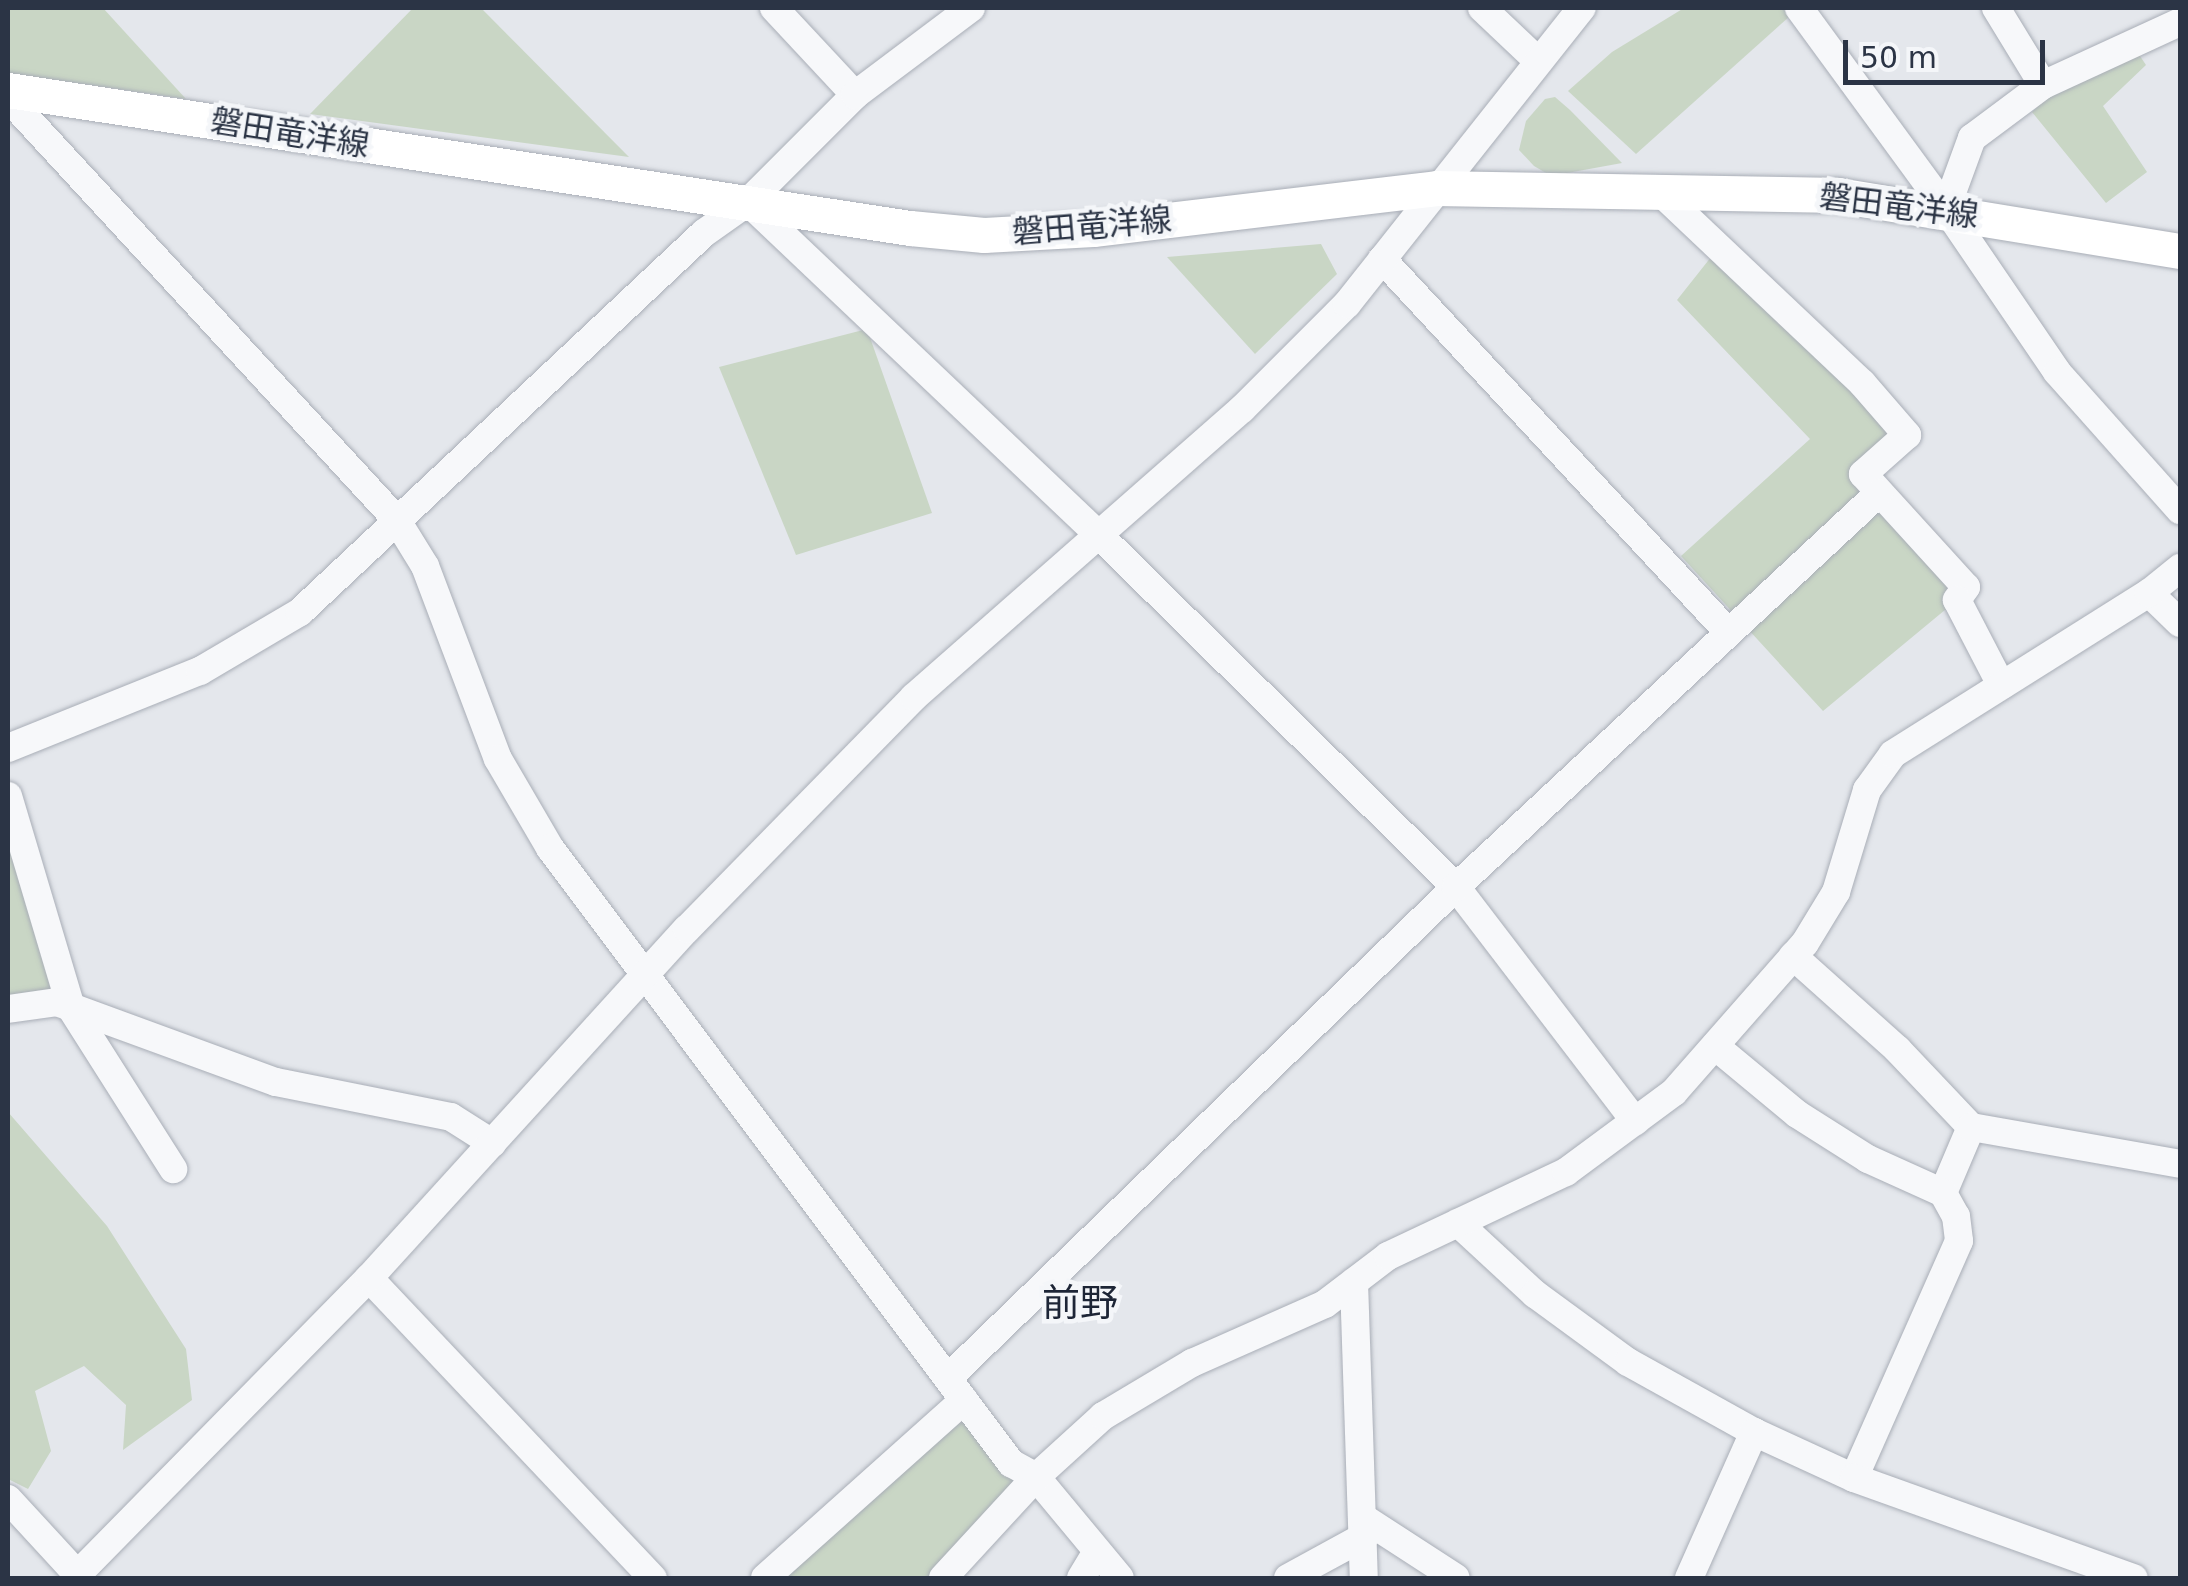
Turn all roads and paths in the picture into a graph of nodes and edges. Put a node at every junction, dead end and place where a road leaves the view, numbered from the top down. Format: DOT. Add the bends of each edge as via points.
graph roads {
  1 [pos="774,8"];
  2 [pos="971,8"];
  3 [pos="1482,8"];
  4 [pos="1582,8"];
  5 [pos="1799,8"];
  6 [pos="1996,8"];
  7 [pos="2180,22"];
  8 [pos="1537,60"];
  9 [pos="2043,85"];
  10 [pos="8,94"];
  11 [pos="856,95"];
  12 [pos="1438,188"];
  13 [pos="1659,191"];
  14 [pos="748,202"];
  15 [pos="1946,210"];
  16 [pos="2180,251"];
  17 [pos="1382,259"];
  18 [pos="1879,493"];
  19 [pos="2180,510"];
  20 [pos="396,519"];
  21 [pos="1099,535"];
  22 [pos="2180,568"];
  23 [pos="2149,594"];
  24 [pos="2180,623"];
  25 [pos="1729,633"];
  26 [pos="2000,684"];
  27 [pos="8,748"];
  28 [pos="8,796"];
  29 [pos="1456,887"];
  30 [pos="1793,956"];
  31 [pos="644,976"];
  32 [pos="72,1008"];
  33 [pos="8,1009"];
  34 [pos="1715,1046"];
  35 [pos="1636,1120"];
  36 [pos="1971,1127"];
  37 [pos="492,1143"];
  38 [pos="2180,1164"];
  39 [pos="174,1169"];
  40 [pos="1943,1193"];
  41 [pos="1458,1223"];
  42 [pos="368,1278"];
  43 [pos="1354,1282"];
  44 [pos="956,1389"];
  45 [pos="1754,1432"];
  46 [pos="1036,1478"];
  47 [pos="1854,1478"];
  48 [pos="8,1499"];
  49 [pos="1365,1527"];
  50 [pos="1097,1551"];
  51 [pos="76,1577"];
  52 [pos="653,1578"];
  53 [pos="765,1578"];
  54 [pos="943,1578"];
  55 [pos="1081,1578"];
  56 [pos="1120,1578"];
  57 [pos="1288,1578"];
  58 [pos="1364,1578"];
  59 [pos="1456,1578"];
  60 [pos="1689,1578"];
  61 [pos="2134,1578"];
  1 -- 11 [label="street"];
  2 -- 11 [label="street"];
  3 -- 8 [label="street"];
  4 -- 8 [label="street"];
  5 -- 15 [label="street"];
  6 -- 9 [label="street"];
  7 -- 9 [label="street"];
  8 -- 12 [label="street"];
  9 -- 15 [label="street" via="1972,138"];
  10 -- 14 [label="main road, 磐田竜洋線"];
  10 -- 20 [label="street"];
  11 -- 14 [label="street"];
  12 -- 13 [label="main road, 磐田竜洋線"];
  12 -- 14 [label="main road, 磐田竜洋線" via="984,235"];
  12 -- 17 [label="street"];
  13 -- 15 [label="main road, 磐田竜洋線" via="1838,195"];
  13 -- 18 [label="street" via="1907,434 1863,474"];
  14 -- 20 [label="street" via="704,233"];
  14 -- 21 [label="street"];
  15 -- 16 [label="main road, 磐田竜洋線"];
  15 -- 19 [label="street" via="2058,372"];
  17 -- 21 [label="street" via="1348,304 1242,409"];
  17 -- 25 [label="street"];
  18 -- 25 [label="street"];
  18 -- 26 [label="street" via="1966,586 1957,600"];
  20 -- 27 [label="street" via="300,612 200,671"];
  20 -- 31 [label="street" via="424,566 498,760 550,848"];
  21 -- 29 [label="street"];
  21 -- 31 [label="street" via="914,697"];
  22 -- 23 [label="street"];
  23 -- 24 [label="street"];
  23 -- 26 [label="street"];
  25 -- 29 [label="street"];
  26 -- 30 [label="street" via="1893,754 1867,790 1836,892"];
  28 -- 32 [label="street"];
  29 -- 35 [label="street"];
  29 -- 44 [label="street"];
  30 -- 34 [label="street"];
  30 -- 36 [label="street"];
  31 -- 37 [label="street"];
  31 -- 44 [label="street"];
  32 -- 33 [label="street" via="57,1002"];
  32 -- 37 [label="street" via="276,1082 451,1117"];
  32 -- 39 [label="street"];
  34 -- 35 [label="street" via="1674,1092"];
  34 -- 40 [label="street" via="1797,1114 1868,1159"];
  35 -- 41 [label="street" via="1566,1172"];
  36 -- 38 [label="street"];
  36 -- 40 [label="street"];
  37 -- 42 [label="street"];
  40 -- 47 [label="street" via="1956,1216 1959,1242"];
  41 -- 43 [label="street" via="1388,1256"];
  41 -- 45 [label="street" via="1535,1294 1628,1362"];
  42 -- 51 [label="street"];
  42 -- 52 [label="street"];
  43 -- 46 [label="street" via="1324,1304 1152,1384 1092,1424"];
  43 -- 49 [label="street"];
  44 -- 46 [label="street" via="1011,1463"];
  44 -- 53 [label="street"];
  45 -- 47 [label="street"];
  45 -- 60 [label="street"];
  46 -- 50 [label="street"];
  46 -- 54 [label="street"];
  47 -- 61 [label="street"];
  48 -- 51 [label="street"];
  49 -- 57 [label="street"];
  49 -- 58 [label="street"];
  49 -- 59 [label="street"];
  50 -- 55 [label="street"];
  50 -- 56 [label="street"];
}
